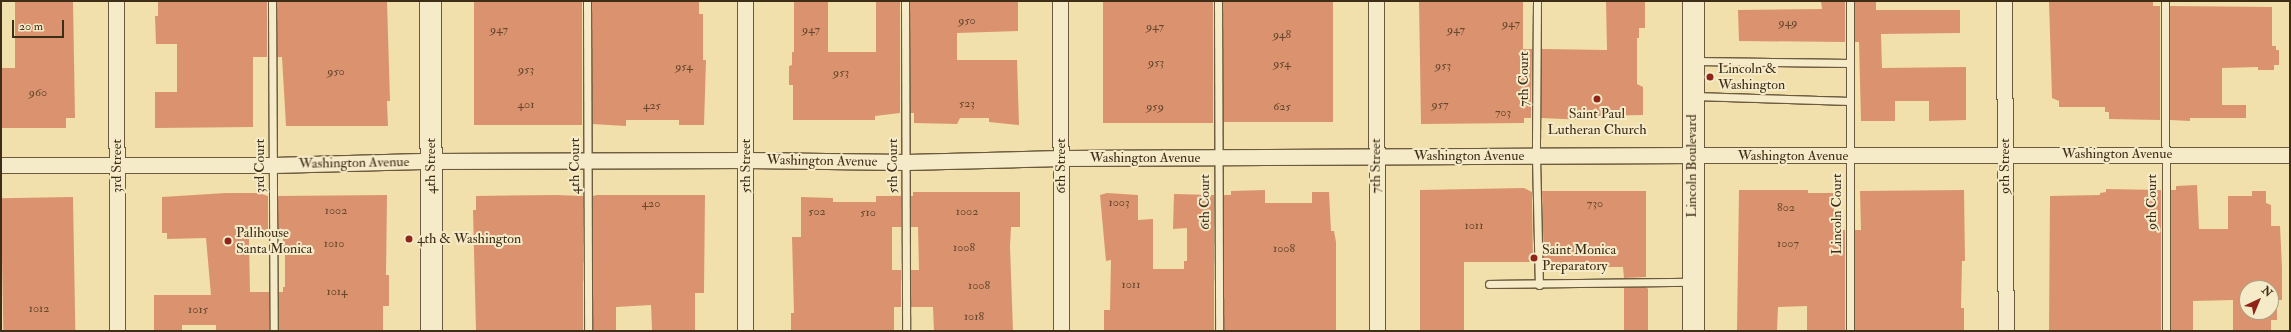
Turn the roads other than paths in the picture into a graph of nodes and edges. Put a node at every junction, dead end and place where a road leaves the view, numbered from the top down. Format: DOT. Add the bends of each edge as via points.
graph roads {
  1 [pos="116,1"];
  2 [pos="272,1"];
  3 [pos="430,1"];
  4 [pos="588,1"];
  5 [pos="745,1"];
  6 [pos="905,1"];
  7 [pos="1060,1"];
  8 [pos="1218,1"];
  9 [pos="1376,1"];
  10 [pos="1537,1"];
  11 [pos="1693,1"];
  12 [pos="1850,1"];
  13 [pos="2004,1"];
  14 [pos="2165,1"];
  15 [pos="1693,61"];
  16 [pos="1850,63"];
  17 [pos="1692,96"];
  18 [pos="1850,101"];
  19 [pos="2005,154"];
  20 [pos="2165,154"];
  21 [pos="1693,155"];
  22 [pos="1375,156"];
  23 [pos="1536,156"];
  24 [pos="1849,156"];
  25 [pos="2290,156"];
  26 [pos="1061,158"];
  27 [pos="1218,158"];
  28 [pos="588,160"];
  29 [pos="746,160"];
  30 [pos="431,161"];
  31 [pos="906,162"];
  32 [pos="117,163"];
  33 [pos="1,165"];
  34 [pos="273,165"];
  35 [pos="1693,282"];
  36 [pos="1489,284"];
  37 [pos="1539,285"];
  38 [pos="117,331"];
  39 [pos="274,331"];
  40 [pos="431,331"];
  41 [pos="588,331"];
  42 [pos="745,331"];
  43 [pos="906,331"];
  44 [pos="1061,331"];
  45 [pos="1219,331"];
  46 [pos="1377,331"];
  47 [pos="1693,331"];
  48 [pos="1850,331"];
  49 [pos="2006,331"];
  50 [pos="2166,331"];
  1 -- 32 [label="street, 3rd Street"];
  2 -- 34 [label="lane, 3rd Court"];
  3 -- 30 [label="street, 4th Street"];
  4 -- 28 [label="lane, 4th Court"];
  5 -- 29 [label="street, 5th Street"];
  6 -- 31 [label="lane, 5th Court"];
  7 -- 26 [label="street, 6th Street"];
  8 -- 27 [label="lane, 6th Court"];
  9 -- 22 [label="street, 7th Street"];
  10 -- 23 [label="lane, 7th Court"];
  11 -- 15 [label="street, Lincoln Boulevard"];
  12 -- 16 [label="lane, Lincoln Court"];
  13 -- 19 [label="street, 9th Street"];
  14 -- 20 [label="lane, 9th Court"];
  15 -- 16 [label="lane"];
  15 -- 17 [label="street, Lincoln Boulevard"];
  16 -- 18 [label="lane, Lincoln Court"];
  17 -- 18 [label="lane"];
  17 -- 21 [label="street, Lincoln Boulevard"];
  18 -- 24 [label="lane, Lincoln Court"];
  19 -- 20 [label="street, Washington Avenue"];
  19 -- 24 [label="street, Washington Avenue"];
  19 -- 49 [label="street, 9th Street"];
  20 -- 25 [label="street, Washington Avenue"];
  20 -- 50 [label="lane, 9th Court"];
  21 -- 23 [label="street, Washington Avenue"];
  21 -- 24 [label="street, Washington Avenue"];
  21 -- 35 [label="street, Lincoln Boulevard"];
  22 -- 23 [label="street, Washington Avenue"];
  22 -- 27 [label="street, Washington Avenue"];
  22 -- 46 [label="street, 7th Street"];
  23 -- 37 [label="lane, 7th Court"];
  24 -- 48 [label="lane, Lincoln Court"];
  26 -- 27 [label="street, Washington Avenue"];
  26 -- 31 [label="street, Washington Avenue"];
  26 -- 44 [label="street, 6th Street"];
  27 -- 45 [label="lane, 6th Court"];
  28 -- 29 [label="street, Washington Avenue"];
  28 -- 30 [label="street, Washington Avenue"];
  28 -- 41 [label="lane, 4th Court"];
  29 -- 31 [label="street, Washington Avenue"];
  29 -- 42 [label="street, 5th Street"];
  30 -- 34 [label="street, Washington Avenue"];
  30 -- 40 [label="street, 4th Street"];
  31 -- 43 [label="lane, 5th Court"];
  32 -- 33 [label="street, Washington Avenue"];
  32 -- 34 [label="street, Washington Avenue"];
  32 -- 38 [label="street, 3rd Street"];
  34 -- 39 [label="lane, 3rd Court"];
  35 -- 37 [label="lane"];
  35 -- 47 [label="street, Lincoln Boulevard"];
  36 -- 37 [label="lane"];
}
